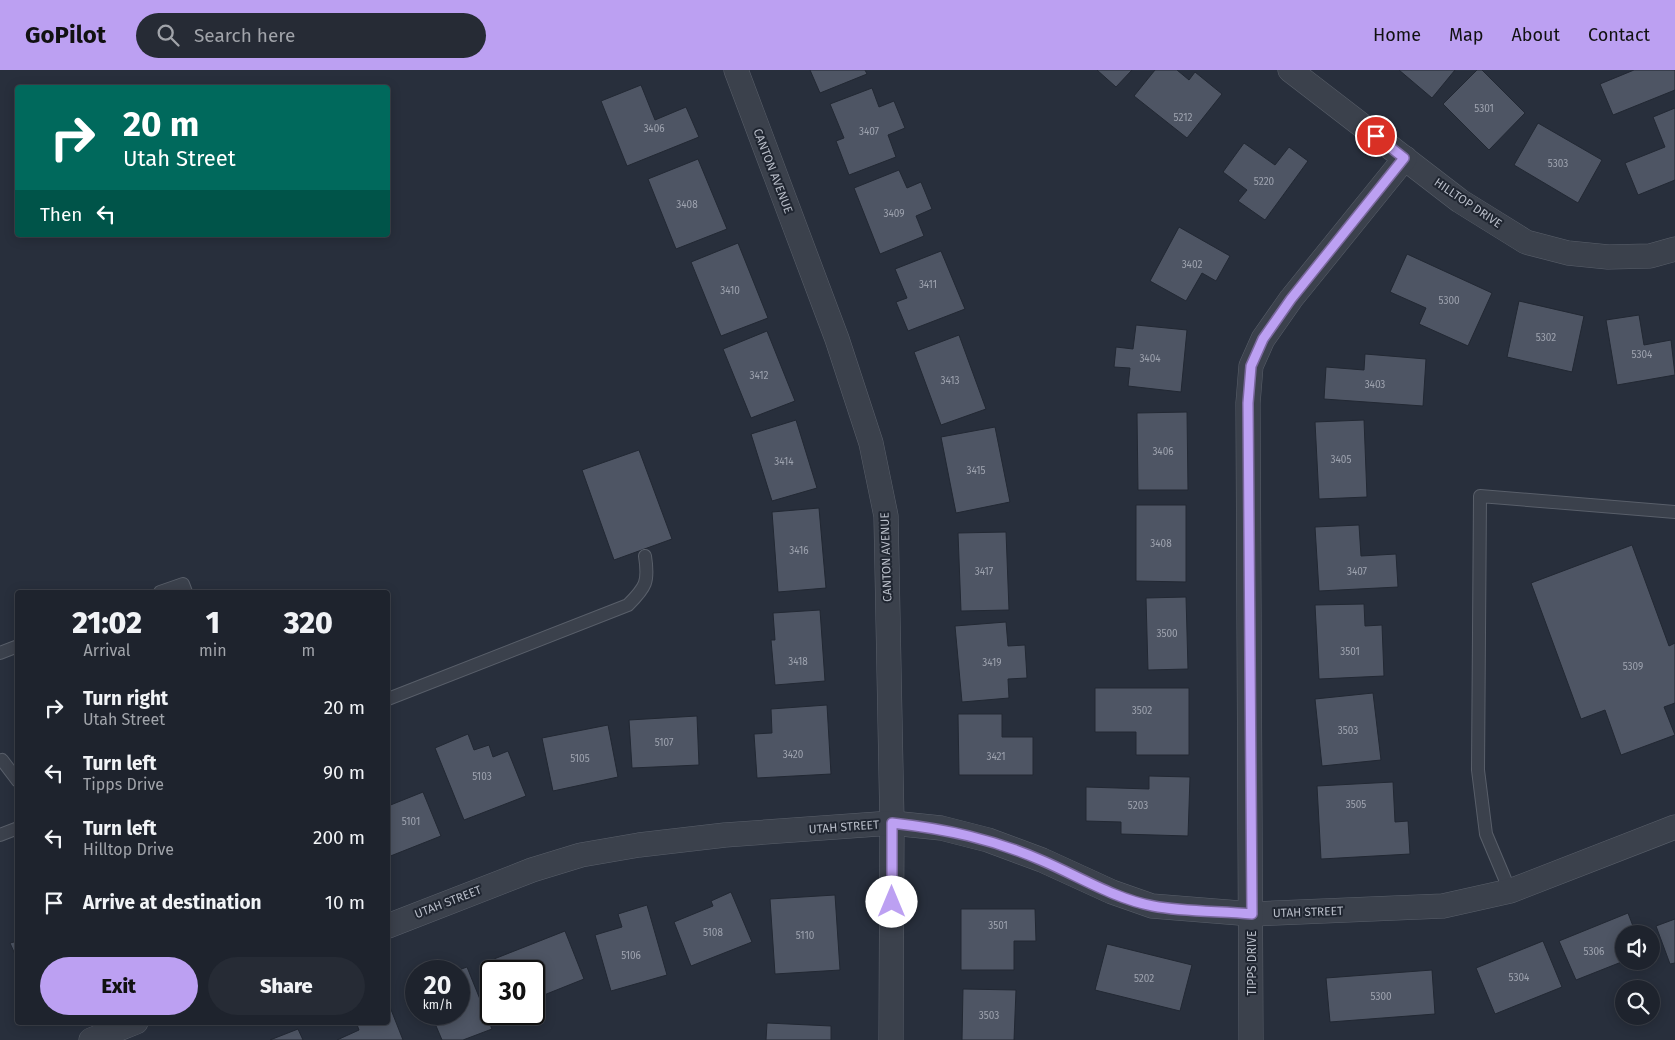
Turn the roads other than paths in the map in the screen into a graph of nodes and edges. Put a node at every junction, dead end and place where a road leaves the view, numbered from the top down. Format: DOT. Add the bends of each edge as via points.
graph roads {
  1 [pos="736,70"];
  2 [pos="1290,70"];
  3 [pos="1404,158"];
  4 [pos="1675,249"];
  5 [pos="1675,512"];
  6 [pos="645,556"];
  7 [pos="166,590"];
  8 [pos="185,590"];
  9 [pos="15,647"];
  10 [pos="0,653"];
  11 [pos="390,697"];
  12 [pos="1,759"];
  13 [pos="15,777"];
  14 [pos="892,823"];
  15 [pos="1675,827"];
  16 [pos="15,829"];
  17 [pos="0,835"];
  18 [pos="1510,891"];
  19 [pos="1252,914"];
  20 [pos="390,925"];
  21 [pos="128,1025"];
  22 [pos="91,1040"];
  23 [pos="891,1040"];
  24 [pos="1251,1040"];
  1 -- 14 [label="street, CANTON AVENUE" via="837,339 871,443 886,516"];
  2 -- 3 [label="street, HILLTOP DRIVE"];
  3 -- 4 [label="street, HILLTOP DRIVE" via="1460,201 1526,242 1568,253 1608,257 1650,256"];
  3 -- 19 [label="street, TIPPS DRIVE" via="1291,299 1263,339 1251,366 1248,403"];
  5 -- 18 [label="lane" via="1480,496 1478,770 1486,834"];
  6 -- 11 [label="lane" via="648,575 644,588 628,605"];
  7 -- 8 [label="lane" via="183,584"];
  9 -- 10 [label="lane"];
  12 -- 13 [label="lane"];
  14 -- 19 [label="street, UTAH STREET" via="942,828 988,840 1152,906"];
  14 -- 20 [label="street, UTAH STREET" via="725,835 581,855 532,870"];
  14 -- 23 [label="street, CANTON AVENUE"];
  15 -- 18 [label="street, UTAH STREET"];
  16 -- 17 [label="lane"];
  18 -- 19 [label="street, UTAH STREET" via="1443,906"];
  19 -- 24 [label="street, TIPPS DRIVE"];
  21 -- 22 [label="street"];
}
